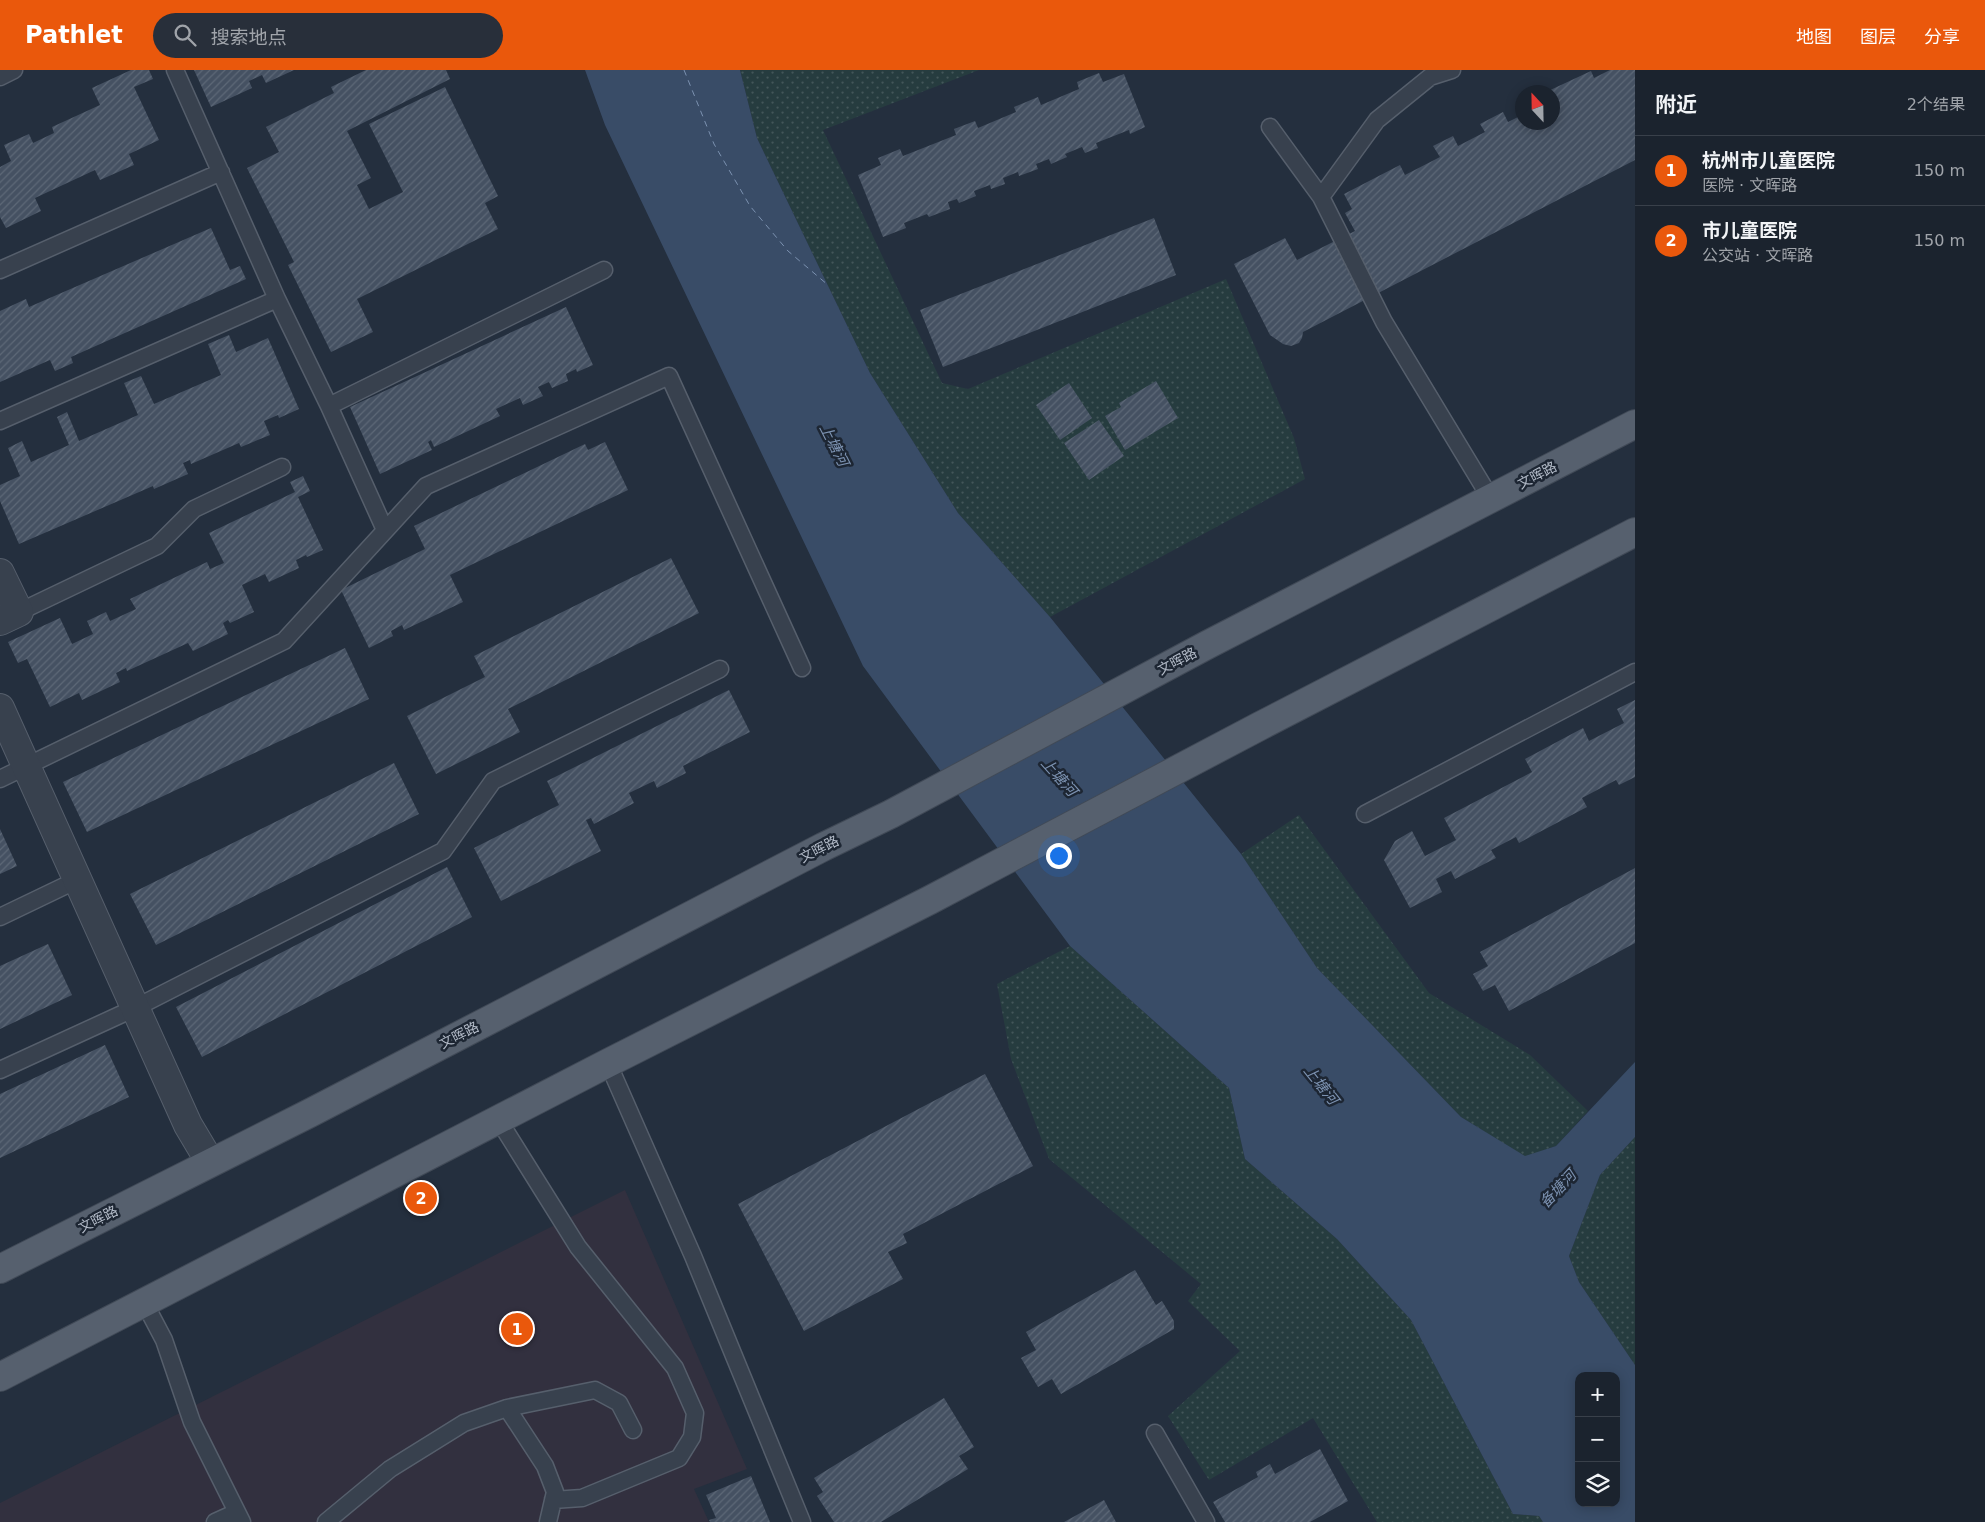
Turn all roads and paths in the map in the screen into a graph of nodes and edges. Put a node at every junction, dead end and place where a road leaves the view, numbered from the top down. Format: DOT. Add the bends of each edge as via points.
graph roads {
  1 [pos="14,70"];
  2 [pos="175,70"];
  3 [pos="1452,70"];
  4 [pos="0,77"];
  5 [pos="1270,127"];
  6 [pos="221,172"];
  7 [pos="1322,197"];
  8 [pos="0,270"];
  9 [pos="604,270"];
  10 [pos="278,298"];
  11 [pos="329,406"];
  12 [pos="0,421"];
  13 [pos="1635,424"];
  14 [pos="282,467"];
  15 [pos="1490,499"];
  16 [pos="385,530"];
  17 [pos="1635,532"];
  18 [pos="0,573"];
  19 [pos="9,617"];
  20 [pos="802,668"];
  21 [pos="720,669"];
  22 [pos="1635,672"];
  23 [pos="0,708"];
  24 [pos="26,767"];
  25 [pos="0,779"];
  26 [pos="1365,814"];
  27 [pos="77,880"];
  28 [pos="0,917"];
  29 [pos="135,1008"];
  30 [pos="608,1063"];
  31 [pos="0,1070"];
  32 [pos="498,1119"];
  33 [pos="210,1162"];
  34 [pos="0,1269"];
  35 [pos="144,1302"];
  36 [pos="0,1377"];
  37 [pos="507,1408"];
  38 [pos="633,1430"];
  39 [pos="1155,1433"];
  40 [pos="553,1500"];
  41 [pos="240,1517"];
  42 [pos="216,1522"];
  43 [pos="326,1522"];
  44 [pos="548,1522"];
  45 [pos="802,1522"];
  46 [pos="1206,1522"];
  1 -- 4 [label="lane"];
  2 -- 6 [label="lane"];
  3 -- 7 [label="lane" via="1430,77 1377,120"];
  5 -- 7 [label="lane"];
  6 -- 8 [label="lane"];
  6 -- 10 [label="lane"];
  7 -- 15 [label="lane" via="1384,322"];
  9 -- 11 [label="lane"];
  10 -- 11 [label="lane"];
  10 -- 12 [label="lane"];
  11 -- 16 [label="lane"];
  13 -- 15 [label="main road, 文晖路"];
  14 -- 19 [label="lane" via="194,509 157,546"];
  15 -- 33 [label="main road, 文晖路" via="891,814"];
  16 -- 20 [label="lane" via="426,486 669,376"];
  16 -- 24 [label="lane" via="284,641"];
  17 -- 30 [label="main road" via="930,900"];
  18 -- 19 [label="street"];
  21 -- 29 [label="lane" via="493,781 443,851"];
  22 -- 26 [label="lane"];
  23 -- 24 [label="street"];
  24 -- 25 [label="lane"];
  24 -- 27 [label="street"];
  27 -- 28 [label="lane"];
  27 -- 29 [label="street"];
  29 -- 31 [label="lane"];
  29 -- 33 [label="street" via="188,1125"];
  30 -- 32 [label="main road"];
  30 -- 45 [label="lane" via="693,1256"];
  32 -- 35 [label="main road"];
  32 -- 40 [label="lane" via="578,1246 675,1368 695,1413 692,1437 679,1458 582,1498"];
  33 -- 34 [label="main road, 文晖路"];
  35 -- 36 [label="main road"];
  35 -- 41 [label="lane" via="164,1340 192,1422"];
  37 -- 38 [label="lane" via="595,1390 619,1403"];
  37 -- 40 [label="lane" via="545,1466 555,1492"];
  37 -- 43 [label="lane" via="464,1423 390,1469"];
  39 -- 46 [label="lane"];
  40 -- 44 [label="lane"];
  41 -- 42 [label="lane"];
}
